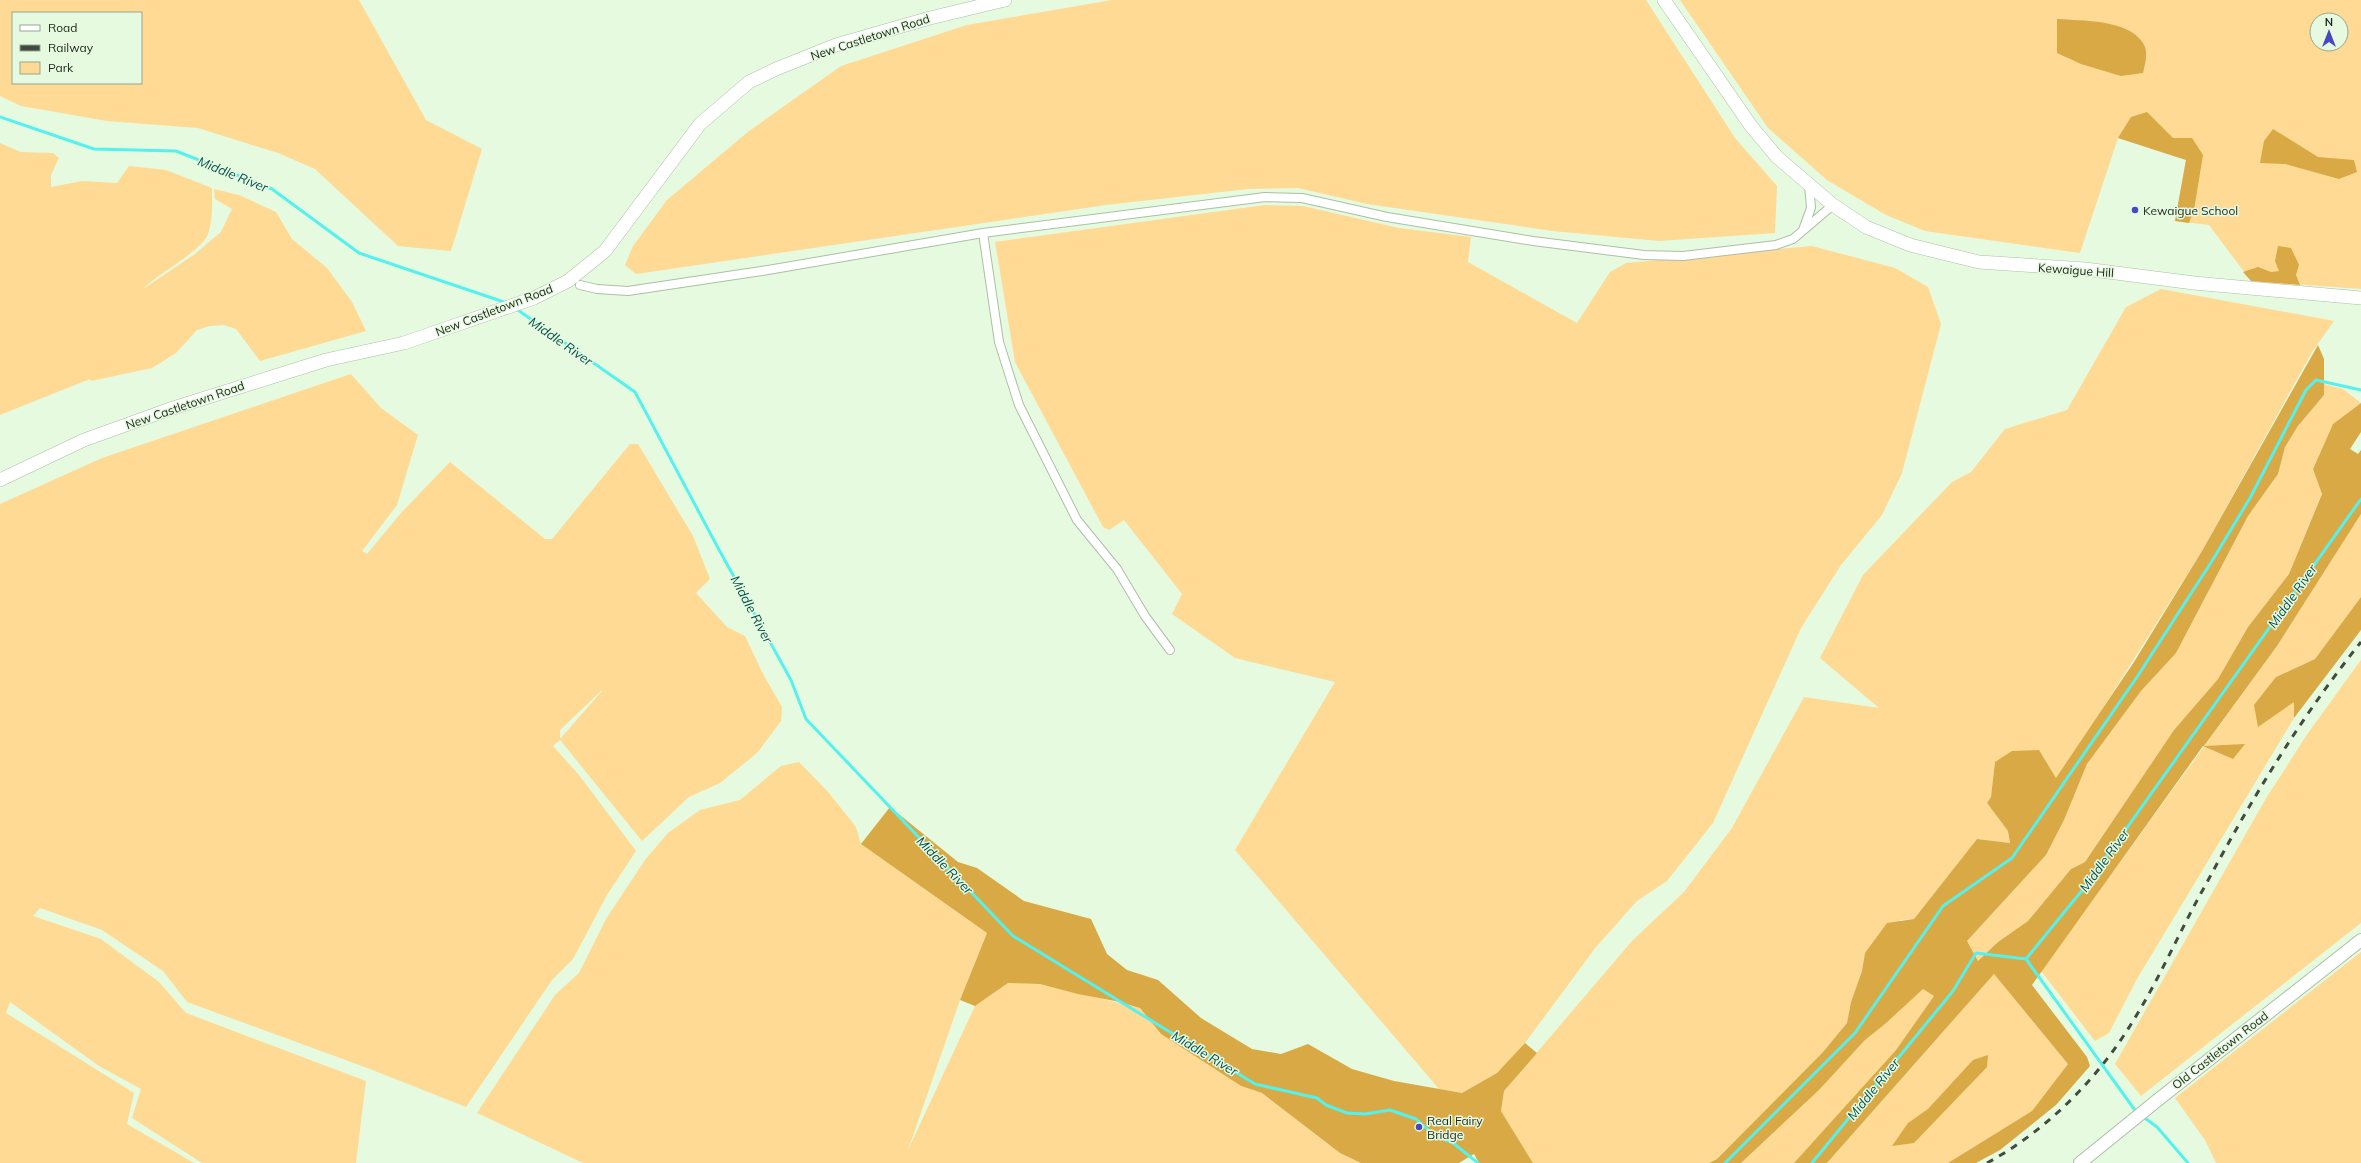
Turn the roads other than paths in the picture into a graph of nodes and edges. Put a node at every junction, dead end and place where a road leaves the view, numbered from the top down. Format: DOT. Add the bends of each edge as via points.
graph roads {
  1 [pos="1005,0"];
  2 [pos="1664,0"];
  3 [pos="1808,185"];
  4 [pos="1833,205"];
  5 [pos="983,233"];
  6 [pos="1802,233"];
  7 [pos="580,285"];
  8 [pos="2361,298"];
  9 [pos="0,480"];
  10 [pos="1170,650"];
  11 [pos="2361,940"];
  12 [pos="2080,1163"];
  1 -- 9 [label="highway, New Castletown Road" via="836,45 749,82 700,124 605,251 568,281 534,298 404,343 326,360 170,409 84,440"];
  2 -- 3 [label="highway, Kewaigue Hill" via="1751,126 1777,157"];
  3 -- 4 [label="highway, Kewaigue Hill"];
  3 -- 6 [label="street" via="1812,208"];
  4 -- 6 [label="street"];
  4 -- 8 [label="highway, Kewaigue Hill" via="1866,227 1910,245 1979,262 2085,269 2194,283"];
  5 -- 6 [label="street" via="1266,197 1302,198 1410,221 1533,241 1644,255 1682,256 1776,245"];
  5 -- 7 [label="street" via="628,291"];
  5 -- 10 [label="street" via="999,342 1019,405 1077,520 1117,569 1144,616"];
  11 -- 12 [label="main road, Old Castletown Road"];
}
